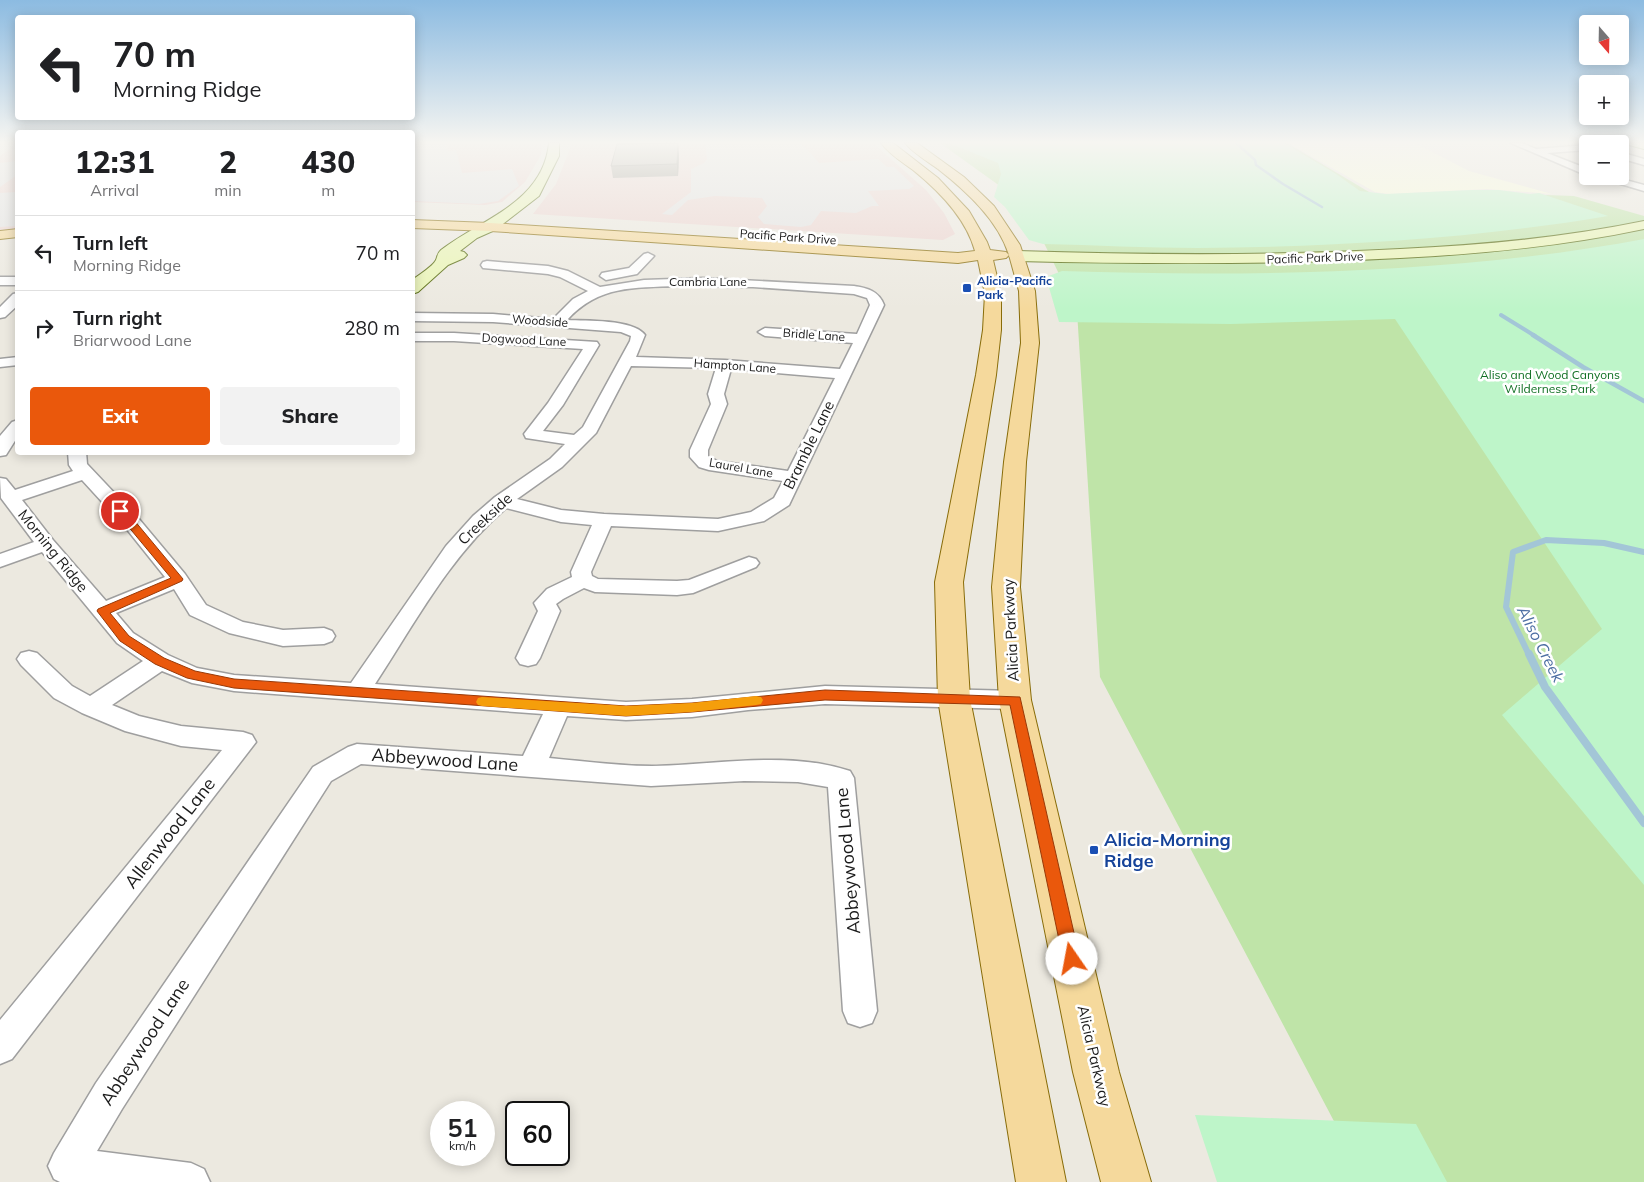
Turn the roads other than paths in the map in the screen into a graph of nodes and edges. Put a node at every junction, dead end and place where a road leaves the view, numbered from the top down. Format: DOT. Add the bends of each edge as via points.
graph roads {
  1 [pos="527,198"];
  2 [pos="951,198"];
  3 [pos="979,198"];
  4 [pos="415,216"];
  5 [pos="496,223"];
  6 [pos="415,224"];
  7 [pos="1644,225"];
  8 [pos="15,233"];
  9 [pos="0,235"];
  10 [pos="15,241"];
  11 [pos="0,243"];
  12 [pos="1011,244"];
  13 [pos="984,255"];
  14 [pos="648,256"];
  15 [pos="1099,259"];
  16 [pos="488,265"];
  17 [pos="576,280"];
  18 [pos="15,281"];
  19 [pos="0,282"];
  20 [pos="415,286"];
  21 [pos="598,291"];
  22 [pos="15,292"];
  23 [pos="0,294"];
  24 [pos="870,294"];
  25 [pos="15,299"];
  26 [pos="0,314"];
  27 [pos="415,317"];
  28 [pos="472,317"];
  29 [pos="557,322"];
  30 [pos="765,332"];
  31 [pos="415,337"];
  32 [pos="454,337"];
  33 [pos="862,339"];
  34 [pos="627,360"];
  35 [pos="0,363"];
  36 [pos="15,363"];
  37 [pos="725,364"];
  38 [pos="844,374"];
  39 [pos="579,441"];
  40 [pos="77,455"];
  41 [pos="84,473"];
  42 [pos="794,476"];
  43 [pos="5,491"];
  44 [pos="502,501"];
  45 [pos="604,520"];
  46 [pos="46,544"];
  47 [pos="0,561"];
  48 [pos="749,563"];
  49 [pos="178,579"];
  50 [pos="583,580"];
  51 [pos="102,611"];
  52 [pos="324,636"];
  53 [pos="528,658"];
  54 [pos="29,659"];
  55 [pos="160,661"];
  56 [pos="358,692"];
  57 [pos="954,699"];
  58 [pos="1015,700"];
  59 [pos="91,707"];
  60 [pos="558,707"];
  61 [pos="532,766"];
  62 [pos="860,1011"];
  63 [pos="0,1047"];
  64 [pos="191,1182"];
  65 [pos="1041,1182"];
  66 [pos="1126,1182"];
  1 -- 5 [label="main road"];
  2 -- 13 [label="main road" via="971,225"];
  3 -- 12 [label="main road, Alicia Parkway"];
  4 -- 5 [label="main road, Pacific Park Drive"];
  5 -- 6 [label="main road, Pacific Park Drive"];
  5 -- 13 [label="main road, Pacific Park Drive" via="958,258"];
  5 -- 20 [label="main road" via="444,255 443,262"];
  7 -- 15 [label="main road, Pacific Park Drive" via="1479,248 1339,258"];
  8 -- 9 [label="main road"];
  10 -- 11 [label="main road"];
  12 -- 13 [label="main road, Pacific Park Drive"];
  12 -- 15 [label="main road, Pacific Park Drive"];
  12 -- 15 [label="main road"];
  12 -- 58 [label="main road, Alicia Parkway" via="1027,292 1030,343 1015,462 1006,587"];
  13 -- 57 [label="main road" via="993,294 992,330 949,582"];
  14 -- 17 [label="street" via="639,266 624,274"];
  16 -- 17 [label="street" via="548,270"];
  17 -- 21 [label="street"];
  18 -- 19 [label="street"];
  21 -- 24 [label="street, Cambria Lane" via="642,284 713,281 854,290"];
  21 -- 29 [label="street, Cambria Lane" via="579,300"];
  22 -- 23 [label="street"];
  24 -- 33 [label="street, Bramble Lane" via="877,305"];
  25 -- 26 [label="street"];
  27 -- 28 [label="street, Woodside"];
  28 -- 29 [label="street, Woodside"];
  28 -- 32 [label="street, Dogwood Lane"];
  29 -- 34 [label="street, Woodside" via="633,331 638,335 637,341"];
  30 -- 33 [label="street, Bridle Lane"];
  31 -- 32 [label="street, Dogwood Lane"];
  32 -- 39 [label="street, Dogwood Lane" via="590,344 592,346 555,405 532,434"];
  33 -- 38 [label="street, Bramble Lane"];
  34 -- 37 [label="street, Hampton Lane"];
  34 -- 39 [label="street, Creekside" via="590,429"];
  35 -- 36 [label="street"];
  37 -- 38 [label="street, Hampton Lane"];
  37 -- 42 [label="street, Laurel Lane" via="716,394 719,404 699,450 700,457 715,466"];
  38 -- 42 [label="street, Bramble Lane"];
  39 -- 44 [label="street, Creekside"];
  40 -- 41 [label="street" via="78,465"];
  41 -- 43 [label="street"];
  41 -- 49 [label="street" via="132,523"];
  42 -- 45 [label="street, Bramble Lane" via="782,501 757,517 718,525"];
  43 -- 46 [label="street, Morning Ridge"];
  44 -- 45 [label="street, Bramble Lane" via="561,516"];
  44 -- 56 [label="street, Creekside" via="453,550"];
  45 -- 50 [label="street" via="581,572"];
  46 -- 47 [label="street"];
  46 -- 51 [label="street, Morning Ridge"];
  48 -- 50 [label="street" via="693,586 676,588 595,585"];
  49 -- 51 [label="street"];
  49 -- 52 [label="street" via="198,610 237,628 283,638"];
  50 -- 53 [label="street" via="545,602 549,611"];
  51 -- 55 [label="street, Morning Ridge" via="125,638"];
  54 -- 59 [label="street, Allenwood Lane" via="63,692"];
  55 -- 56 [label="street, Morning Ridge" via="192,675 234,683"];
  55 -- 59 [label="street"];
  56 -- 60 [label="street, Morning Ridge"];
  57 -- 58 [label="street, Morning Ridge"];
  57 -- 60 [label="street, Morning Ridge" via="825,695 626,711"];
  57 -- 65 [label="main road"];
  58 -- 66 [label="main road, Alicia Parkway" via="1096,1072"];
  59 -- 63 [label="street, Allenwood Lane" via="134,724 181,736 243,742"];
  60 -- 61 [label="street"];
  61 -- 62 [label="street, Abbeywood Lane" via="651,776 744,771 798,772 841,778"];
  61 -- 64 [label="street, Abbeywood Lane" via="357,754 322,774 109,1096 67,1166"];
}
